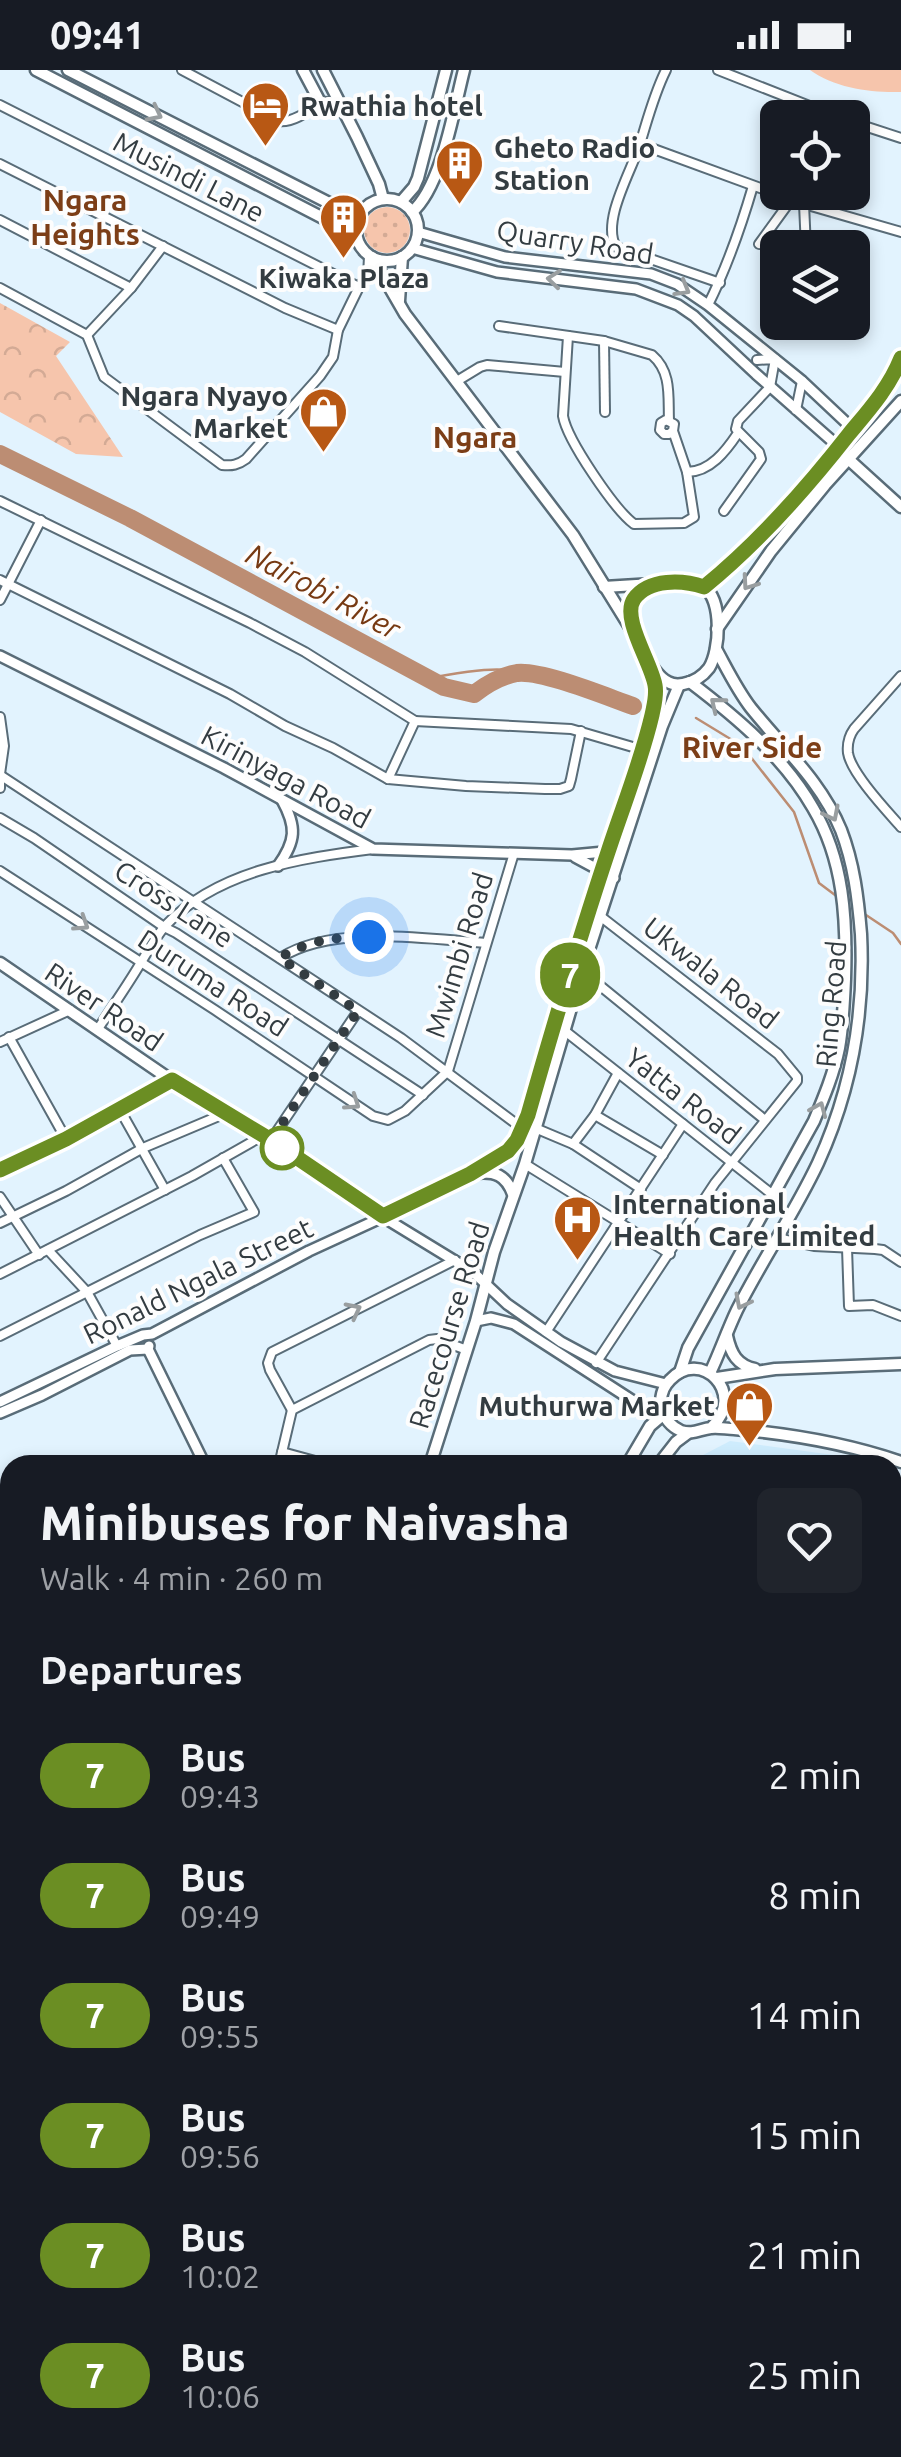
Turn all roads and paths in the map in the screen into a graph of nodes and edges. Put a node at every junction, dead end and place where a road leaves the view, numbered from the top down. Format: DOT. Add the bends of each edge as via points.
graph roads {
  1 [pos="36,70"];
  2 [pos="68,70"];
  3 [pos="182,70"];
  4 [pos="304,70"];
  5 [pos="323,70"];
  6 [pos="446,70"];
  7 [pos="464,70"];
  8 [pos="666,70"];
  9 [pos="718,70"];
  10 [pos="104,88"];
  11 [pos="794,100"];
  12 [pos="98,102"];
  13 [pos="320,102"];
  14 [pos="0,105"];
  15 [pos="342,107"];
  16 [pos="870,128"];
  17 [pos="901,138"];
  18 [pos="640,144"];
  19 [pos="0,164"];
  20 [pos="753,186"];
  21 [pos="760,189"];
  22 [pos="383,199"];
  23 [pos="401,202"];
  24 [pos="784,210"];
  25 [pos="825,210"];
  26 [pos="412,212"];
  27 [pos="360,215"];
  28 [pos="0,220"];
  29 [pos="418,232"];
  30 [pos="901,232"];
  31 [pos="356,235"];
  32 [pos="759,244"];
  33 [pos="162,246"];
  34 [pos="412,248"];
  35 [pos="371,256"];
  36 [pos="402,257"];
  37 [pos="368,272"];
  38 [pos="385,278"];
  39 [pos="720,283"];
  40 [pos="359,287"];
  41 [pos="0,288"];
  42 [pos="131,288"];
  43 [pos="399,302"];
  44 [pos="708,306"];
  45 [pos="499,326"];
  46 [pos="338,330"];
  47 [pos="87,335"];
  48 [pos="568,336"];
  49 [pos="604,341"];
  50 [pos="759,346"];
  51 [pos="901,358"];
  52 [pos="775,359"];
  53 [pos="758,360"];
  54 [pos="564,372"];
  55 [pos="756,374"];
  56 [pos="802,381"];
  57 [pos="457,382"];
  58 [pos="770,387"];
  59 [pos="901,401"];
  60 [pos="796,410"];
  61 [pos="605,412"];
  62 [pos="853,429"];
  63 [pos="738,433"];
  64 [pos="838,448"];
  65 [pos="848,460"];
  66 [pos="687,472"];
  67 [pos="0,501"];
  68 [pos="901,507"];
  69 [pos="724,511"];
  70 [pos="41,520"];
  71 [pos="4,582"];
  72 [pos="655,584"];
  73 [pos="604,587"];
  74 [pos="704,587"];
  75 [pos="0,600"];
  76 [pos="717,630"];
  77 [pos="634,632"];
  78 [pos="716,649"];
  79 [pos="0,656"];
  80 [pos="647,658"];
  81 [pos="901,676"];
  82 [pos="684,684"];
  83 [pos="0,717"];
  84 [pos="415,721"];
  85 [pos="582,731"];
  86 [pos="644,750"];
  87 [pos="0,776"];
  88 [pos="388,779"];
  89 [pos="0,788"];
  90 [pos="282,800"];
  91 [pos="0,818"];
  92 [pos="901,827"];
  93 [pos="373,849"];
  94 [pos="623,850"];
  95 [pos="608,852"];
  96 [pos="514,853"];
  97 [pos="572,855"];
  98 [pos="278,866"];
  99 [pos="0,871"];
  100 [pos="602,872"];
  101 [pos="614,878"];
  102 [pos="194,902"];
  103 [pos="600,916"];
  104 [pos="164,927"];
  105 [pos="486,943"];
  106 [pos="280,958"];
  107 [pos="141,963"];
  108 [pos="0,964"];
  109 [pos="582,971"];
  110 [pos="70,1010"];
  111 [pos="358,1011"];
  112 [pos="98,1029"];
  113 [pos="564,1031"];
  114 [pos="4,1039"];
  115 [pos="338,1040"];
  116 [pos="448,1071"];
  117 [pos="618,1074"];
  118 [pos="313,1076"];
  119 [pos="172,1080"];
  120 [pos="423,1095"];
  121 [pos="120,1110"];
  122 [pos="226,1113"];
  123 [pos="594,1114"];
  124 [pos="765,1120"];
  125 [pos="683,1124"];
  126 [pos="529,1128"];
  127 [pos="267,1138"];
  128 [pos="66,1139"];
  129 [pos="574,1144"];
  130 [pos="143,1148"];
  131 [pos="508,1151"];
  132 [pos="663,1155"];
  133 [pos="224,1158"];
  134 [pos="730,1162"];
  135 [pos="525,1164"];
  136 [pos="0,1170"];
  137 [pos="470,1174"];
  138 [pos="641,1189"];
  139 [pos="165,1190"];
  140 [pos="513,1195"];
  141 [pos="774,1195"];
  142 [pos="0,1197"];
  143 [pos="12,1216"];
  144 [pos="383,1216"];
  145 [pos="0,1222"];
  146 [pos="620,1222"];
  147 [pos="778,1238"];
  148 [pos="847,1248"];
  149 [pos="48,1250"];
  150 [pos="670,1254"];
  151 [pos="38,1255"];
  152 [pos="455,1260"];
  153 [pos="901,1262"];
  154 [pos="0,1274"];
  155 [pos="485,1282"];
  156 [pos="87,1292"];
  157 [pos="901,1316"];
  158 [pos="476,1322"];
  159 [pos="546,1332"];
  160 [pos="152,1334"];
  161 [pos="726,1335"];
  162 [pos="0,1336"];
  163 [pos="116,1346"];
  164 [pos="148,1349"];
  165 [pos="467,1350"];
  166 [pos="596,1363"];
  167 [pos="900,1363"];
  168 [pos="761,1370"];
  169 [pos="680,1372"];
  170 [pos="714,1376"];
  171 [pos="666,1384"];
  172 [pos="0,1402"];
  173 [pos="292,1410"];
  174 [pos="663,1411"];
  175 [pos="0,1414"];
  176 [pos="711,1428"];
  177 [pos="688,1433"];
  178 [pos="282,1452"];
  179 [pos="200,1455"];
  180 [pos="281,1455"];
  181 [pos="293,1455"];
  182 [pos="433,1455"];
  183 [pos="634,1455"];
  184 [pos="666,1455"];
  185 [pos="882,1455"];
  1 -- 12 [label="main road"];
  2 -- 10 [label="main road"];
  3 -- 13 [label="street" via="278,122"];
  4 -- 13 [label="main road"];
  5 -- 15 [label="main road"];
  6 -- 23 [label="main road" via="418,178"];
  7 -- 26 [label="main road" via="434,179"];
  8 -- 18 [label="street"];
  9 -- 11 [label="street"];
  10 -- 12 [label="main road"];
  10 -- 27 [label="main road, one-way"];
  12 -- 31 [label="main road"];
  13 -- 15 [label="main road"];
  14 -- 40 [label="street, Musindi Lane"];
  15 -- 22 [label="main road"];
  16 -- 17 [label="street"];
  18 -- 20 [label="street"];
  18 -- 39 [label="street" via="616,204 616,247"];
  19 -- 33 [label="street"];
  20 -- 21 [label="street"];
  20 -- 39 [label="street"];
  22 -- 23 [label="main road"];
  22 -- 27 [label="main road"];
  23 -- 26 [label="main road"];
  24 -- 32 [label="street"];
  25 -- 30 [label="street"];
  26 -- 29 [label="main road"];
  27 -- 31 [label="main road"];
  28 -- 42 [label="street"];
  29 -- 34 [label="main road"];
  29 -- 44 [label="street, Quarry Road, one-way" via="505,257 651,274"];
  31 -- 35 [label="main road"];
  33 -- 42 [label="street"];
  33 -- 46 [label="street"];
  34 -- 36 [label="main road"];
  55 -- 34 [label="street, Quarry Road, one-way" via="694,316 659,296 497,272"];
  35 -- 36 [label="main road"];
  35 -- 37 [label="street"];
  35 -- 38 [label="main road"];
  36 -- 43 [label="main road"];
  37 -- 38 [label="street"];
  37 -- 40 [label="street"];
  38 -- 43 [label="main road"];
  39 -- 44 [label="street"];
  40 -- 46 [label="street"];
  41 -- 47 [label="street"];
  42 -- 47 [label="street"];
  43 -- 57 [label="main road"];
  44 -- 50 [label="street, Quarry Road"];
  45 -- 48 [label="street"];
  46 -- 47 [label="street" via="333,357 320,376 246,459 231,466 104,378"];
  48 -- 49 [label="street"];
  48 -- 54 [label="street"];
  49 -- 61 [label="street"];
  49 -- 66 [label="street" via="658,360 667,381 669,420 660,430 673,430"];
  50 -- 52 [label="street, Quarry Road"];
  50 -- 53 [label="street"];
  51 -- 62 [label="main road"];
  52 -- 53 [label="street"];
  52 -- 56 [label="street, Quarry Road"];
  52 -- 58 [label="street"];
  53 -- 55 [label="street"];
  54 -- 57 [label="street" via="488,366"];
  54 -- 66 [label="street" via="566,429 630,522 694,517"];
  55 -- 58 [label="street, Quarry Road"];
  56 -- 60 [label="street"];
  56 -- 62 [label="street, Quarry Road"];
  57 -- 73 [label="main road" via="574,535"];
  58 -- 60 [label="street, Quarry Road"];
  58 -- 63 [label="street" via="738,421"];
  59 -- 65 [label="main road"];
  60 -- 64 [label="street, Quarry Road"];
  62 -- 64 [label="main road"];
  63 -- 66 [label="street" via="713,462"];
  63 -- 69 [label="street" via="761,460"];
  64 -- 65 [label="main road"];
  64 -- 74 [label="main road"];
  65 -- 68 [label="main road"];
  65 -- 76 [label="main road, one-way" via="771,551"];
  67 -- 70 [label="street"];
  70 -- 71 [label="street"];
  70 -- 84 [label="street" via="292,645"];
  71 -- 75 [label="street"];
  71 -- 88 [label="street"];
  72 -- 73 [label="main road"];
  72 -- 74 [label="main road"];
  72 -- 77 [label="main road" via="630,608"];
  73 -- 77 [label="main road"];
  74 -- 76 [label="main road" via="714,598"];
  76 -- 78 [label="main road"];
  77 -- 80 [label="main road"];
  78 -- 82 [label="main road" via="710,666"];
  78 -- 147 [label="main road, Ring Road, one-way" via="750,706 821,792 853,866 859,904 858,1027 846,1090"];
  79 -- 90 [label="street, Kirinyaga Road"];
  80 -- 82 [label="main road" via="668,683"];
  80 -- 86 [label="main road, Racecourse Road" via="656,695"];
  81 -- 92 [label="street" via="854,729 847,750"];
  82 -- 94 [label="main road, Racecourse Road" via="662,726"];
  141 -- 82 [label="main road, Ring Road, one-way" via="814,1121 839,1048 844,902 812,804 748,731"];
  83 -- 87 [label="street"];
  84 -- 85 [label="street"];
  84 -- 88 [label="street"];
  85 -- 86 [label="street"];
  85 -- 88 [label="street" via="566,788"];
  86 -- 95 [label="main road, Racecourse Road"];
  87 -- 89 [label="street"];
  87 -- 102 [label="street"];
  90 -- 93 [label="street, Kirinyaga Road"];
  90 -- 98 [label="street" via="292,841"];
  91 -- 104 [label="street, Cross Lane"];
  93 -- 96 [label="street, Kirinyaga Road"];
  93 -- 98 [label="street"];
  94 -- 95 [label="street, Kirinyaga Road"];
  94 -- 101 [label="main road, Racecourse Road"];
  95 -- 97 [label="street, Kirinyaga Road"];
  95 -- 100 [label="main road, Racecourse Road"];
  96 -- 97 [label="street, Kirinyaga Road"];
  96 -- 105 [label="street, Mwimbi Road"];
  97 -- 100 [label="street"];
  98 -- 102 [label="street"];
  99 -- 107 [label="street, Duruma Road, one-way"];
  100 -- 101 [label="street"];
  100 -- 126 [label="main road, Racecourse Road"];
  101 -- 103 [label="main road, Racecourse Road"];
  102 -- 104 [label="street"];
  102 -- 106 [label="street"];
  103 -- 109 [label="main road, Racecourse Road"];
  103 -- 124 [label="street, Ukwala Road" via="796,1074"];
  104 -- 107 [label="street"];
  104 -- 115 [label="street, Cross Lane"];
  105 -- 106 [label="street" via="338,938"];
  105 -- 116 [label="street, Mwimbi Road"];
  106 -- 111 [label="street"];
  107 -- 112 [label="street"];
  107 -- 118 [label="street, Duruma Road"];
  108 -- 110 [label="main road, River Road"];
  109 -- 113 [label="main road, Racecourse Road"];
  109 -- 124 [label="street"];
  110 -- 112 [label="main road, River Road"];
  110 -- 114 [label="street"];
  111 -- 115 [label="street"];
  111 -- 116 [label="street"];
  112 -- 119 [label="main road, River Road"];
  113 -- 117 [label="street, Yatta Road"];
  113 -- 126 [label="main road, Racecourse Road"];
  114 -- 128 [label="street"];
  115 -- 118 [label="street"];
  115 -- 120 [label="street, Cross Lane"];
  116 -- 120 [label="street, Duruma Road"];
  116 -- 126 [label="street"];
  117 -- 123 [label="street"];
  117 -- 125 [label="street, Yatta Road"];
  118 -- 120 [label="street, Duruma Road, one-way" via="383,1120"];
  118 -- 127 [label="street"];
  119 -- 121 [label="street"];
  119 -- 122 [label="main road, River Road"];
  121 -- 128 [label="street"];
  121 -- 130 [label="street"];
  122 -- 127 [label="main road, River Road"];
  122 -- 130 [label="street"];
  123 -- 129 [label="street"];
  123 -- 132 [label="street"];
  124 -- 134 [label="street, Ukwala Road"];
  125 -- 132 [label="street"];
  125 -- 134 [label="street, Yatta Road"];
  126 -- 129 [label="street"];
  126 -- 131 [label="main road, Racecourse Road"];
  126 -- 135 [label="main road, Racecourse Road"];
  127 -- 133 [label="street"];
  127 -- 144 [label="main road, River Road"];
  128 -- 136 [label="street"];
  129 -- 138 [label="street"];
  130 -- 139 [label="street"];
  130 -- 143 [label="street"];
  131 -- 137 [label="main road, Ronald Ngala Street"];
  132 -- 138 [label="street"];
  133 -- 139 [label="street"];
  133 -- 156 [label="street" via="254,1212"];
  134 -- 141 [label="street, Yatta Road"];
  134 -- 150 [label="street, Ukwala Road"];
  135 -- 140 [label="main road, Racecourse Road"];
  135 -- 146 [label="street"];
  137 -- 140 [label="main road" via="496,1174"];
  137 -- 144 [label="main road, Ronald Ngala Street"];
  138 -- 146 [label="street"];
  139 -- 149 [label="street"];
  140 -- 155 [label="main road, Racecourse Road"];
  141 -- 169 [label="main road, Ring Road"];
  142 -- 143 [label="street"];
  143 -- 145 [label="street"];
  143 -- 151 [label="street"];
  144 -- 152 [label="street, River Road"];
  144 -- 160 [label="street, Ronald Ngala Street"];
  146 -- 150 [label="street"];
  146 -- 159 [label="street"];
  147 -- 148 [label="street"];
  147 -- 161 [label="main road, Ring Road, one-way"];
  148 -- 153 [label="street" via="883,1250"];
  148 -- 157 [label="street" via="849,1306"];
  149 -- 151 [label="street"];
  149 -- 156 [label="street"];
  150 -- 166 [label="street, Ukwala Road"];
  151 -- 154 [label="street"];
  152 -- 155 [label="street, River Road"];
  173 -- 152 [label="street, one-way" via="269,1356"];
  155 -- 158 [label="main road, Racecourse Road"];
  155 -- 159 [label="street, River Road"];
  156 -- 162 [label="street"];
  156 -- 163 [label="street"];
  158 -- 165 [label="main road, Racecourse Road"];
  158 -- 174 [label="street" via="514,1324 641,1406"];
  159 -- 166 [label="street, River Road"];
  160 -- 163 [label="street, Ronald Ngala Street"];
  160 -- 164 [label="street"];
  161 -- 168 [label="main road" via="736,1360"];
  161 -- 170 [label="main road, Ring Road"];
  163 -- 172 [label="street, Ronald Ngala Street"];
  164 -- 175 [label="street, Ronald Ngala Street" via="130,1350"];
  164 -- 179 [label="street"];
  165 -- 173 [label="street" via="429,1340"];
  165 -- 182 [label="main road, Racecourse Road"];
  166 -- 171 [label="street, River Road"];
  167 -- 168 [label="main road"];
  168 -- 170 [label="main road"];
  169 -- 170 [label="main road"];
  169 -- 171 [label="main road"];
  170 -- 176 [label="main road" via="725,1400"];
  171 -- 174 [label="main road"];
  173 -- 178 [label="street"];
  174 -- 177 [label="main road"];
  174 -- 183 [label="main road"];
  176 -- 177 [label="main road"];
  176 -- 185 [label="main road" via="812,1437"];
  177 -- 184 [label="main road"];
  178 -- 180 [label="street"];
  178 -- 181 [label="street"];
}
